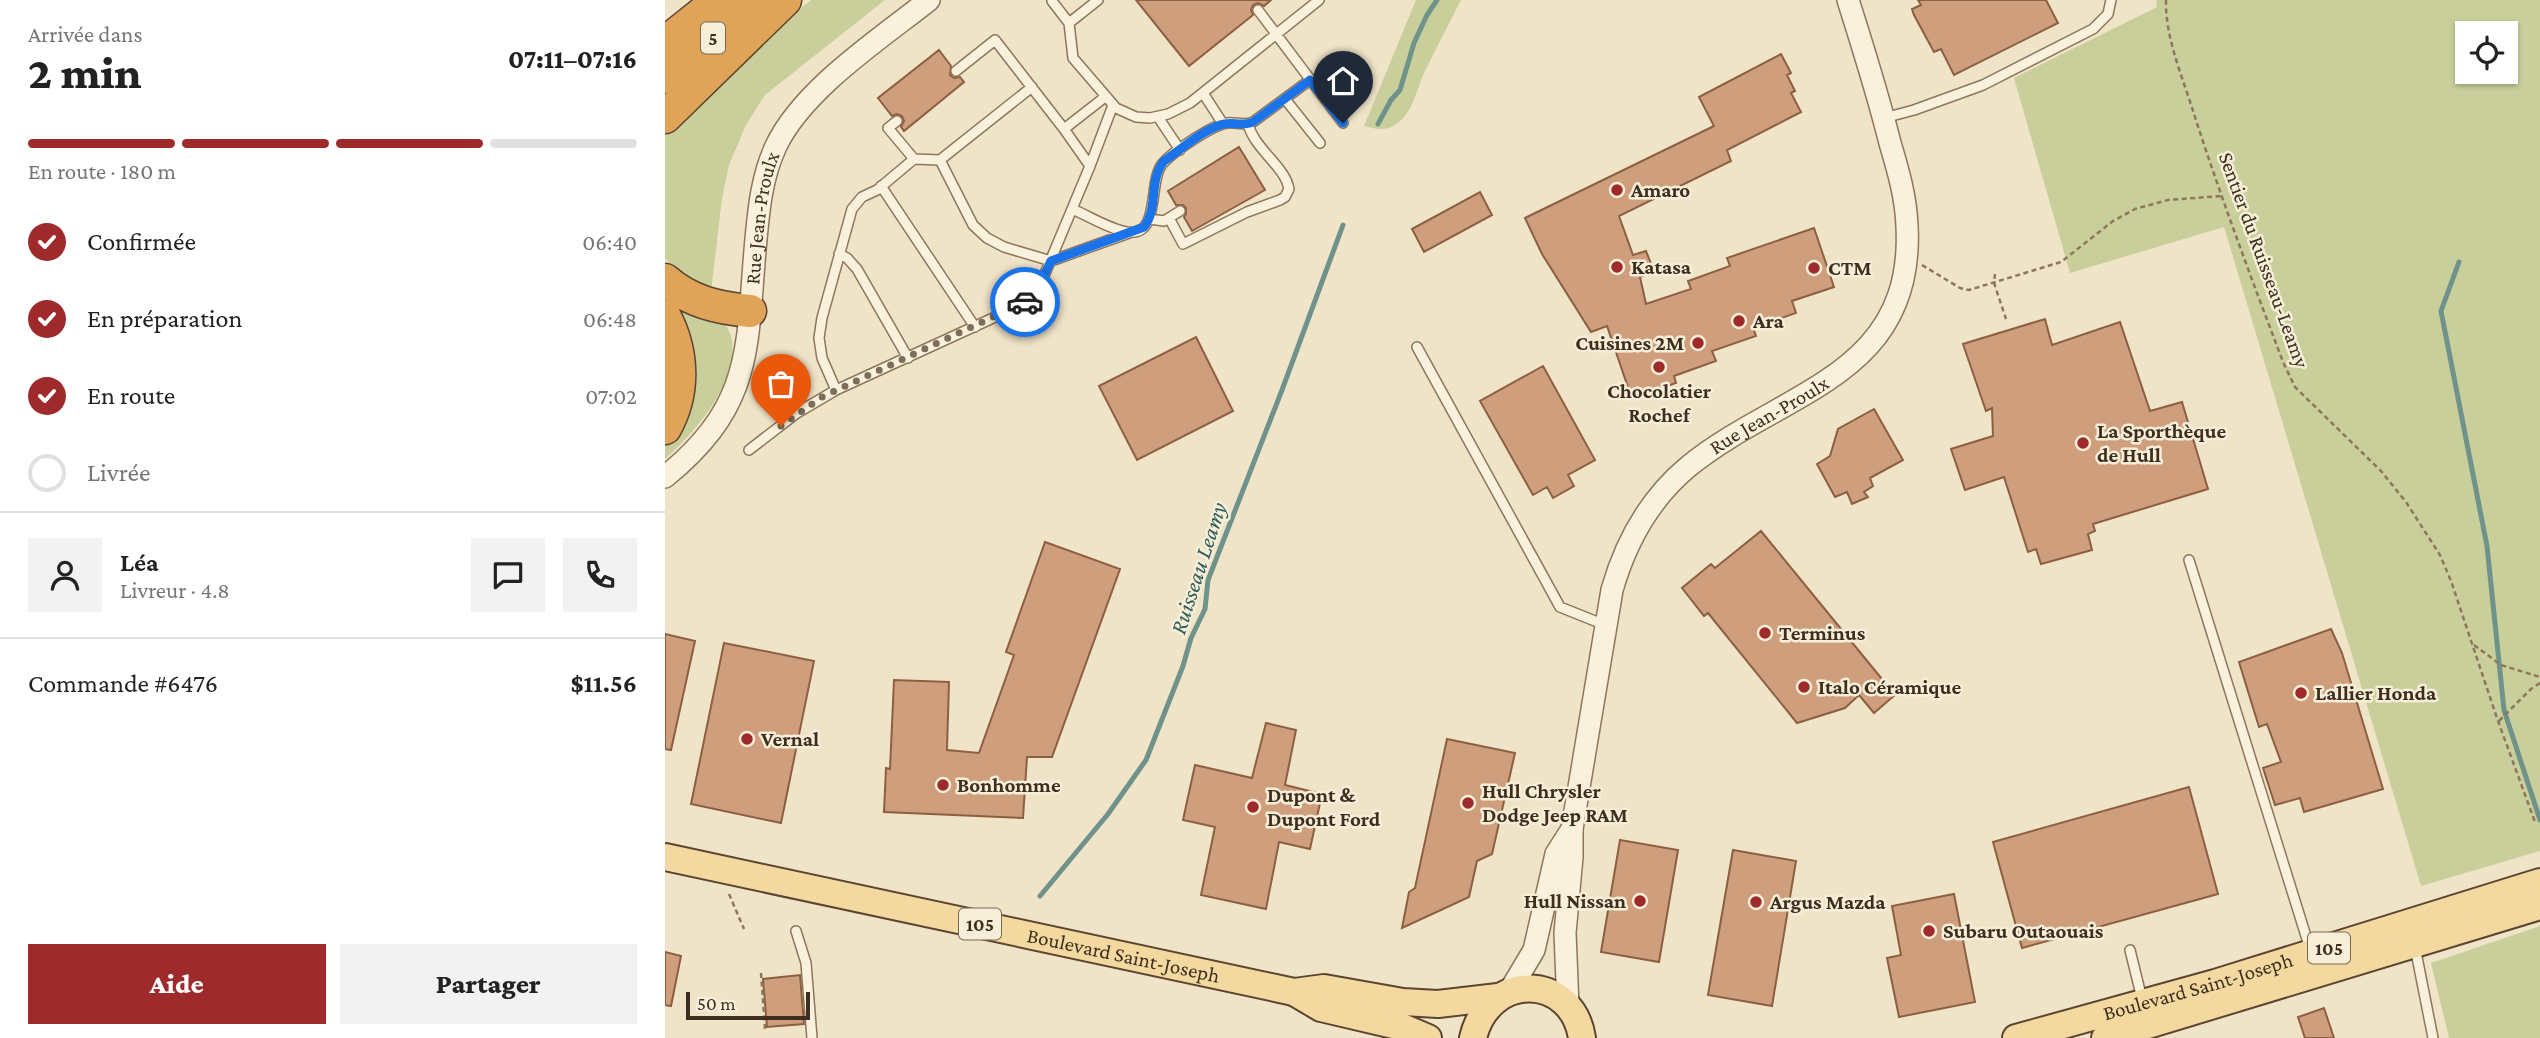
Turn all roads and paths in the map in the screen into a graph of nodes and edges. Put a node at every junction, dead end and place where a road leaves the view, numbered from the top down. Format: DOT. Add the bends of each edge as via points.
graph roads {
  1 [pos="705,0"];
  2 [pos="719,0"];
  3 [pos="761,0"];
  4 [pos="785,0"];
  5 [pos="929,0"];
  6 [pos="1098,0"];
  7 [pos="1319,0"];
  8 [pos="1848,0"];
  9 [pos="2111,0"];
  10 [pos="2166,0"];
  11 [pos="1052,1"];
  12 [pos="1258,10"];
  13 [pos="665,22"];
  14 [pos="1069,23"];
  15 [pos="1277,34"];
  16 [pos="665,43"];
  17 [pos="956,71"];
  18 [pos="665,77"];
  19 [pos="1310,80"];
  20 [pos="1032,87"];
  21 [pos="1203,93"];
  22 [pos="1105,97"];
  23 [pos="1285,99"];
  24 [pos="1113,105"];
  25 [pos="665,117"];
  26 [pos="1158,117"];
  27 [pos="1884,118"];
  28 [pos="897,121"];
  29 [pos="1343,123"];
  30 [pos="1223,124"];
  31 [pos="1248,124"];
  32 [pos="1064,129"];
  33 [pos="1319,143"];
  34 [pos="1180,150"];
  35 [pos="913,159"];
  36 [pos="940,160"];
  37 [pos="1090,166"];
  38 [pos="881,186"];
  39 [pos="2221,196"];
  40 [pos="1072,209"];
  41 [pos="1180,211"];
  42 [pos="1169,218"];
  43 [pos="1150,219"];
  44 [pos="1129,233"];
  45 [pos="839,254"];
  46 [pos="1051,261"];
  47 [pos="1921,265"];
  48 [pos="1995,274"];
  49 [pos="665,280"];
  50 [pos="1994,283"];
  51 [pos="750,311"];
  52 [pos="665,317"];
  53 [pos="2006,319"];
  54 [pos="975,327"];
  55 [pos="1417,347"];
  56 [pos="908,358"];
  57 [pos="836,390"];
  58 [pos="665,428"];
  59 [pos="749,450"];
  60 [pos="665,477"];
  61 [pos="2189,560"];
  62 [pos="1605,625"];
  63 [pos="2472,644"];
  64 [pos="2540,677"];
  65 [pos="2540,684"];
  66 [pos="2498,721"];
  67 [pos="2535,821"];
  68 [pos="1572,829"];
  69 [pos="665,857"];
  70 [pos="2540,882"];
  71 [pos="728,892"];
  72 [pos="2540,905"];
  73 [pos="744,929"];
  74 [pos="796,931"];
  75 [pos="2412,934"];
  76 [pos="2130,950"];
  77 [pos="2314,964"];
  78 [pos="761,973"];
  79 [pos="1294,992"];
  80 [pos="1503,994"];
  81 [pos="1576,1021"];
  82 [pos="2148,1022"];
  83 [pos="765,1029"];
  84 [pos="812,1038"];
  85 [pos="1428,1038"];
  86 [pos="1473,1038"];
  87 [pos="1603,1038"];
  88 [pos="2016,1038"];
  89 [pos="2105,1038"];
  90 [pos="2433,1038"];
  1 -- 13 [label="highway"];
  2 -- 16 [label="highway, 5"];
  3 -- 18 [label="highway, 5"];
  4 -- 25 [label="highway"];
  5 -- 51 [label="street, Rue Jean-Proulx" via="827,82 781,136 759,202"];
  6 -- 14 [label="lane"];
  7 -- 15 [label="lane"];
  8 -- 27 [label="street, Rue Jean-Proulx"];
  9 -- 27 [label="lane" via="2108,14 2093,29 1983,85"];
  10 -- 39 [label="path, Sentier du Ruisseau-Leamy" via="2165,18"];
  11 -- 14 [label="lane"];
  12 -- 15 [label="lane"];
  14 -- 22 [label="lane" via="1073,58"];
  15 -- 19 [label="lane"];
  15 -- 21 [label="lane"];
  17 -- 20 [label="lane" via="995,40"];
  19 -- 23 [label="lane"];
  19 -- 29 [label="lane"];
  20 -- 32 [label="lane"];
  20 -- 36 [label="lane"];
  21 -- 26 [label="lane"];
  21 -- 30 [label="lane"];
  22 -- 24 [label="lane"];
  22 -- 32 [label="lane"];
  23 -- 31 [label="lane"];
  23 -- 33 [label="lane"];
  24 -- 26 [label="lane" via="1136,117"];
  24 -- 37 [label="lane"];
  26 -- 34 [label="lane"];
  27 -- 62 [label="street, Rue Jean-Proulx" via="1902,184 1907,224 1903,279 1880,332 1840,372 1705,454 1664,491 1640,521 1620,563"];
  28 -- 35 [label="lane" via="888,128"];
  30 -- 31 [label="lane"];
  30 -- 34 [label="lane"];
  31 -- 42 [label="lane" via="1252,138 1286,178 1289,189 1285,197 1183,244"];
  32 -- 37 [label="lane"];
  34 -- 43 [label="lane" via="1160,166"];
  35 -- 36 [label="lane"];
  35 -- 38 [label="lane"];
  36 -- 46 [label="lane" via="980,233 1004,247"];
  37 -- 40 [label="lane"];
  38 -- 45 [label="lane" via="852,209"];
  38 -- 54 [label="lane"];
  39 -- 50 [label="path" via="2168,200 2134,209 2061,262"];
  39 -- 63 [label="path, Sentier du Ruisseau-Leamy" via="2295,387 2381,471 2406,502 2440,555"];
  40 -- 44 [label="lane"];
  40 -- 46 [label="lane"];
  41 -- 42 [label="lane"];
  42 -- 43 [label="lane" via="1160,222"];
  43 -- 44 [label="lane"];
  44 -- 46 [label="lane"];
  45 -- 56 [label="lane" via="857,269"];
  45 -- 57 [label="lane" via="819,338"];
  46 -- 54 [label="lane" via="1030,298"];
  47 -- 50 [label="path" via="1965,290"];
  48 -- 50 [label="path"];
  49 -- 51 [label="highway" via="702,303"];
  50 -- 53 [label="path"];
  51 -- 60 [label="street, Rue Jean-Proulx" via="745,356 729,402 704,440"];
  52 -- 58 [label="highway" via="676,344 680,372 676,401"];
  54 -- 56 [label="lane"];
  55 -- 62 [label="lane" via="1560,607"];
  56 -- 57 [label="lane"];
  57 -- 59 [label="lane"];
  61 -- 77 [label="lane"];
  62 -- 68 [label="street, Rue Jean-Proulx"];
  63 -- 64 [label="path" via="2501,664"];
  63 -- 66 [label="path, Sentier du Ruisseau-Leamy"];
  65 -- 66 [label="path"];
  66 -- 67 [label="path, Sentier du Ruisseau-Leamy"];
  68 -- 80 [label="street, Rue Jean-Proulx" via="1556,854 1534,950"];
  68 -- 81 [label="street, Rue Jean-Proulx" via="1565,933"];
  69 -- 79 [label="main road, Boulevard Saint-Joseph / 105"];
  70 -- 75 [label="main road, Boulevard Saint-Joseph / 105"];
  71 -- 73 [label="path"];
  72 -- 75 [label="main road, Boulevard Saint-Joseph / 105"];
  74 -- 84 [label="lane" via="806,963"];
  75 -- 77 [label="main road, Boulevard Saint-Joseph / 105"];
  75 -- 90 [label="lane"];
  76 -- 82 [label="lane"];
  77 -- 82 [label="main road, Boulevard Saint-Joseph / 105"];
  78 -- 83 [label="path"];
  79 -- 80 [label="main road, Boulevard Saint-Joseph / 105" via="1324,988 1438,1004"];
  79 -- 85 [label="main road, Boulevard Saint-Joseph / 105" via="1321,1008 1402,1027"];
  80 -- 81 [label="main road, 105" via="1534,989 1558,997"];
  80 -- 86 [label="main road" via="1481,1015"];
  81 -- 87 [label="main road, 105"];
  82 -- 88 [label="main road, Boulevard Saint-Joseph / 105"];
  82 -- 89 [label="main road, Boulevard Saint-Joseph / 105"];
}
